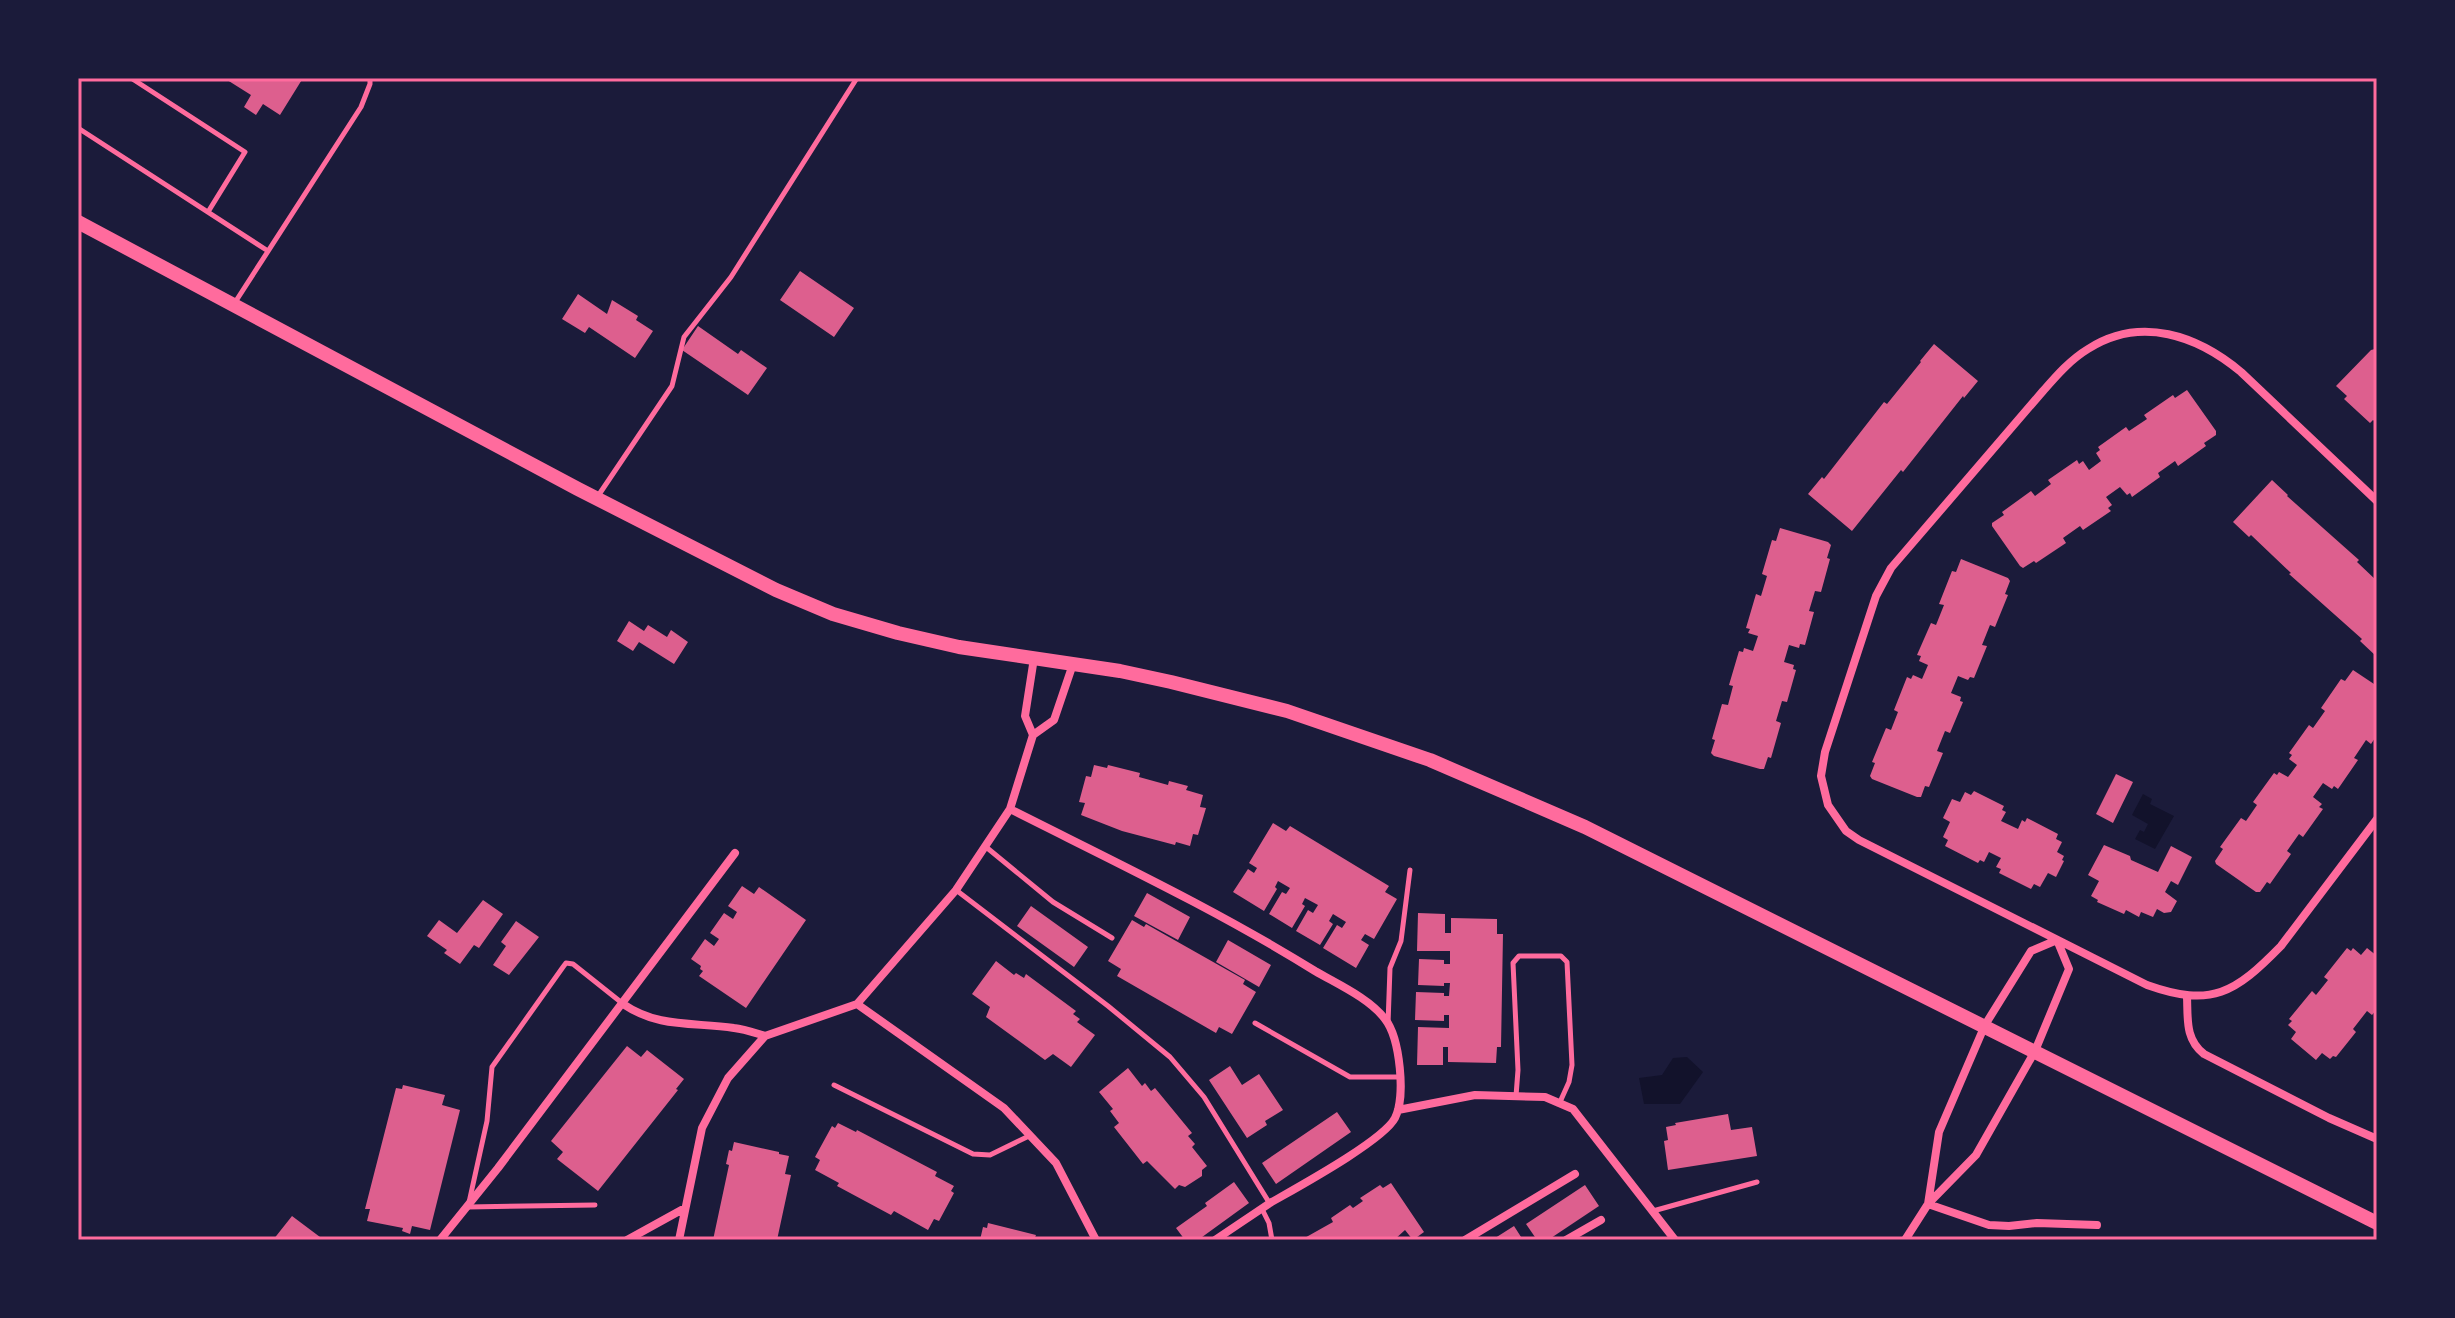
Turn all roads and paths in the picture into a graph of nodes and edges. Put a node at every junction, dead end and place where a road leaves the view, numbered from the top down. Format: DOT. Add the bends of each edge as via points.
graph roads {
  1 [pos="131,78"];
  2 [pos="370,78"];
  3 [pos="857,78"];
  4 [pos="78,128"];
  5 [pos="208,212"];
  6 [pos="78,222"];
  7 [pos="268,251"];
  8 [pos="234,304"];
  9 [pos="597,499"];
  10 [pos="2377,501"];
  11 [pos="1034,658"];
  12 [pos="1073,664"];
  13 [pos="1033,735"];
  14 [pos="1010,809"];
  15 [pos="2377,819"];
  16 [pos="985,847"];
  17 [pos="735,853"];
  18 [pos="1410,870"];
  19 [pos="956,890"];
  20 [pos="1112,938"];
  21 [pos="2057,940"];
  22 [pos="2187,997"];
  23 [pos="623,1004"];
  24 [pos="857,1004"];
  25 [pos="1255,1023"];
  26 [pos="1388,1025"];
  27 [pos="1985,1025"];
  28 [pos="765,1036"];
  29 [pos="2035,1051"];
  30 [pos="1400,1077"];
  31 [pos="834,1085"];
  32 [pos="1516,1096"];
  33 [pos="1559,1103"];
  34 [pos="1398,1110"];
  35 [pos="1030,1135"];
  36 [pos="2377,1139"];
  37 [pos="1575,1174"];
  38 [pos="1757,1182"];
  39 [pos="1928,1204"];
  40 [pos="595,1205"];
  41 [pos="1266,1206"];
  42 [pos="468,1207"];
  43 [pos="685,1208"];
  44 [pos="1652,1211"];
  45 [pos="1601,1220"];
  46 [pos="2377,1223"];
  47 [pos="2097,1225"];
  48 [pos="1091,1230"];
  49 [pos="440,1240"];
  50 [pos="627,1240"];
  51 [pos="679,1240"];
  52 [pos="1081,1240"];
  53 [pos="1096,1240"];
  54 [pos="1215,1240"];
  55 [pos="1272,1240"];
  56 [pos="1465,1240"];
  57 [pos="1566,1240"];
  58 [pos="1675,1240"];
  59 [pos="1905,1240"];
  1 -- 5 [label="lane" via="245,152"];
  2 -- 7 [label="lane" via="361,107"];
  3 -- 9 [label="lane" via="731,277 684,337 672,386"];
  4 -- 5 [label="lane"];
  5 -- 7 [label="lane"];
  6 -- 8 [label="main road"];
  7 -- 8 [label="lane"];
  8 -- 9 [label="main road"];
  9 -- 11 [label="main road" via="833,614 959,647"];
  10 -- 21 [label="street" via="2219,353 2177,335 2127,334 2096,344 2069,363 1891,568 1876,596 1825,752 1821,776 1828,805 1859,840"];
  11 -- 12 [label="main road"];
  11 -- 13 [label="street" via="1025,716"];
  12 -- 13 [label="street" via="1054,720"];
  12 -- 27 [label="main road" via="1287,711 1430,760 1585,827"];
  13 -- 14 [label="street"];
  14 -- 16 [label="street"];
  14 -- 26 [label="street" via="1288,954 1363,1001"];
  15 -- 22 [label="street" via="2264,964 2224,991"];
  16 -- 19 [label="street"];
  16 -- 20 [label="lane" via="1053,902"];
  17 -- 23 [label="street"];
  18 -- 26 [label="lane" via="1401,941 1390,968"];
  19 -- 24 [label="street"];
  19 -- 41 [label="lane" via="1170,1057 1204,1097"];
  21 -- 22 [label="street" via="2147,985"];
  21 -- 27 [label="street" via="2031,951"];
  21 -- 29 [label="street" via="2069,969"];
  22 -- 36 [label="street" via="2191,1039 2204,1054"];
  23 -- 28 [label="street" via="662,1021"];
  23 -- 42 [label="street"];
  23 -- 42 [label="lane" via="566,963 492,1067 487,1121"];
  24 -- 28 [label="street"];
  24 -- 35 [label="street" via="1004,1108"];
  25 -- 30 [label="lane" via="1350,1077"];
  26 -- 30 [label="street" via="1396,1040"];
  27 -- 29 [label="main road"];
  27 -- 39 [label="street" via="1939,1132"];
  28 -- 43 [label="street" via="728,1078 702,1128"];
  29 -- 39 [label="street" via="1976,1155"];
  29 -- 46 [label="main road"];
  30 -- 34 [label="street"];
  31 -- 35 [label="lane" via="973,1154 990,1155"];
  32 -- 33 [label="street"];
  32 -- 33 [label="lane" via="1513,963 1519,956 1561,956 1567,962 1572,1065"];
  32 -- 34 [label="street" via="1475,1095"];
  33 -- 44 [label="street" via="1573,1109"];
  34 -- 41 [label="street" via="1394,1121 1369,1142"];
  35 -- 48 [label="street" via="1056,1163"];
  37 -- 56 [label="street"];
  38 -- 44 [label="lane"];
  39 -- 47 [label="street" via="1989,1225"];
  39 -- 59 [label="street"];
  40 -- 42 [label="lane"];
  41 -- 54 [label="street"];
  41 -- 55 [label="lane"];
  42 -- 49 [label="street"];
  43 -- 50 [label="street"];
  43 -- 51 [label="street"];
  44 -- 58 [label="street"];
  45 -- 57 [label="street"];
  48 -- 52 [label="street"];
  48 -- 53 [label="street"];
}
